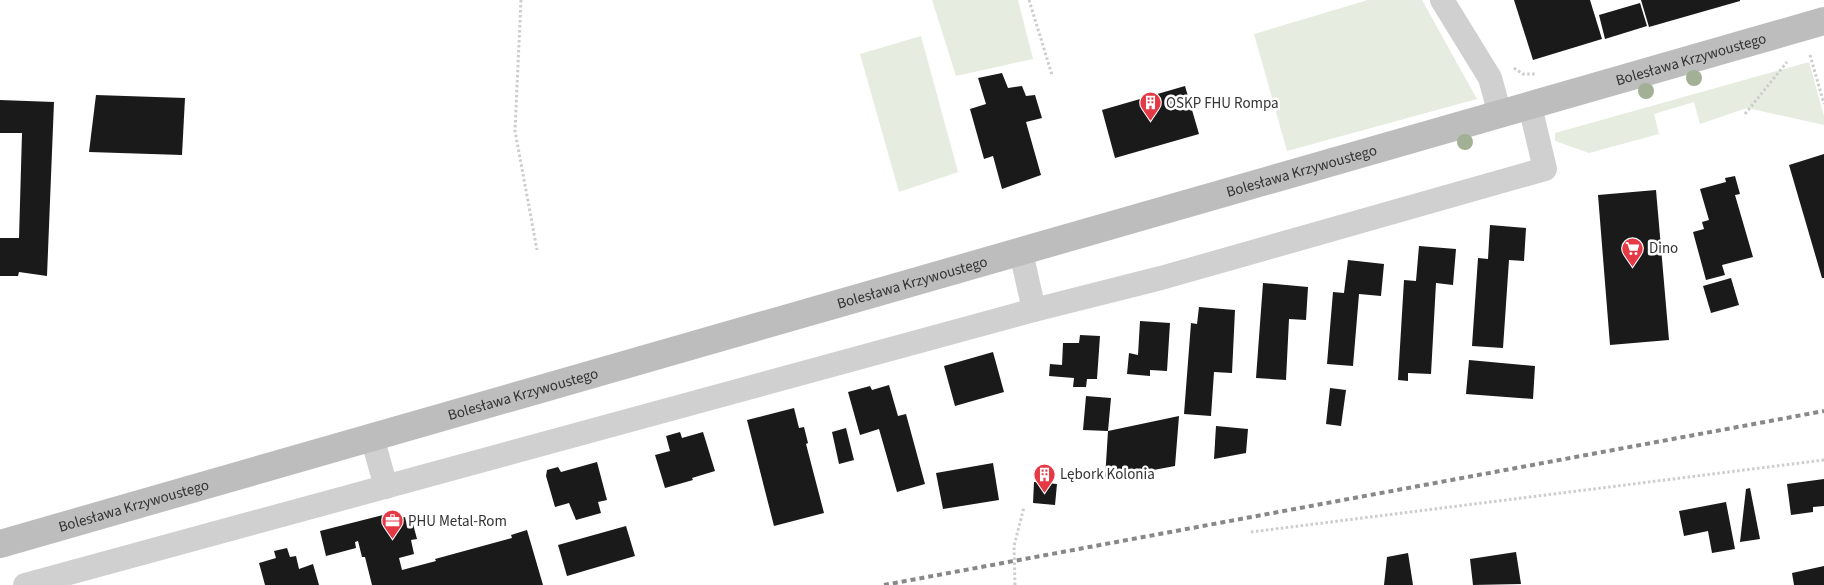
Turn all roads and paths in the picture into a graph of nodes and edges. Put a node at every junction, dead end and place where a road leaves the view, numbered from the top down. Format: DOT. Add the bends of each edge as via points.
graph roads {
  1 [pos="521,0"];
  2 [pos="1029,0"];
  3 [pos="1442,0"];
  4 [pos="1824,21"];
  5 [pos="1810,55"];
  6 [pos="1787,62"];
  7 [pos="1510,65"];
  8 [pos="1542,74"];
  9 [pos="1052,75"];
  10 [pos="1824,104"];
  11 [pos="1530,106"];
  12 [pos="1500,114"];
  13 [pos="1745,114"];
  14 [pos="537,250"];
  15 [pos="1021,252"];
  16 [pos="1034,310"];
  17 [pos="372,437"];
  18 [pos="1824,460"];
  19 [pos="386,487"];
  20 [pos="1024,507"];
  21 [pos="1251,532"];
  22 [pos="0,544"];
  23 [pos="25,585"];
  24 [pos="1016,585"];
  1 -- 14 [label="path" via="515,131"];
  2 -- 9 [label="path"];
  3 -- 12 [label="street" via="1490,78"];
  4 -- 11 [label="main road, Bolesława Krzywoustego"];
  5 -- 10 [label="path"];
  6 -- 13 [label="path"];
  7 -- 8 [label="path" via="1522,74"];
  11 -- 12 [label="main road, Bolesława Krzywoustego"];
  11 -- 16 [label="street" via="1545,169 1161,278"];
  12 -- 15 [label="main road, Bolesława Krzywoustego"];
  15 -- 16 [label="street"];
  15 -- 17 [label="main road, Bolesława Krzywoustego"];
  16 -- 19 [label="street"];
  17 -- 19 [label="street"];
  17 -- 22 [label="main road, Bolesława Krzywoustego"];
  18 -- 21 [label="path"];
  19 -- 23 [label="street"];
  20 -- 24 [label="path" via="1014,546"];
}
